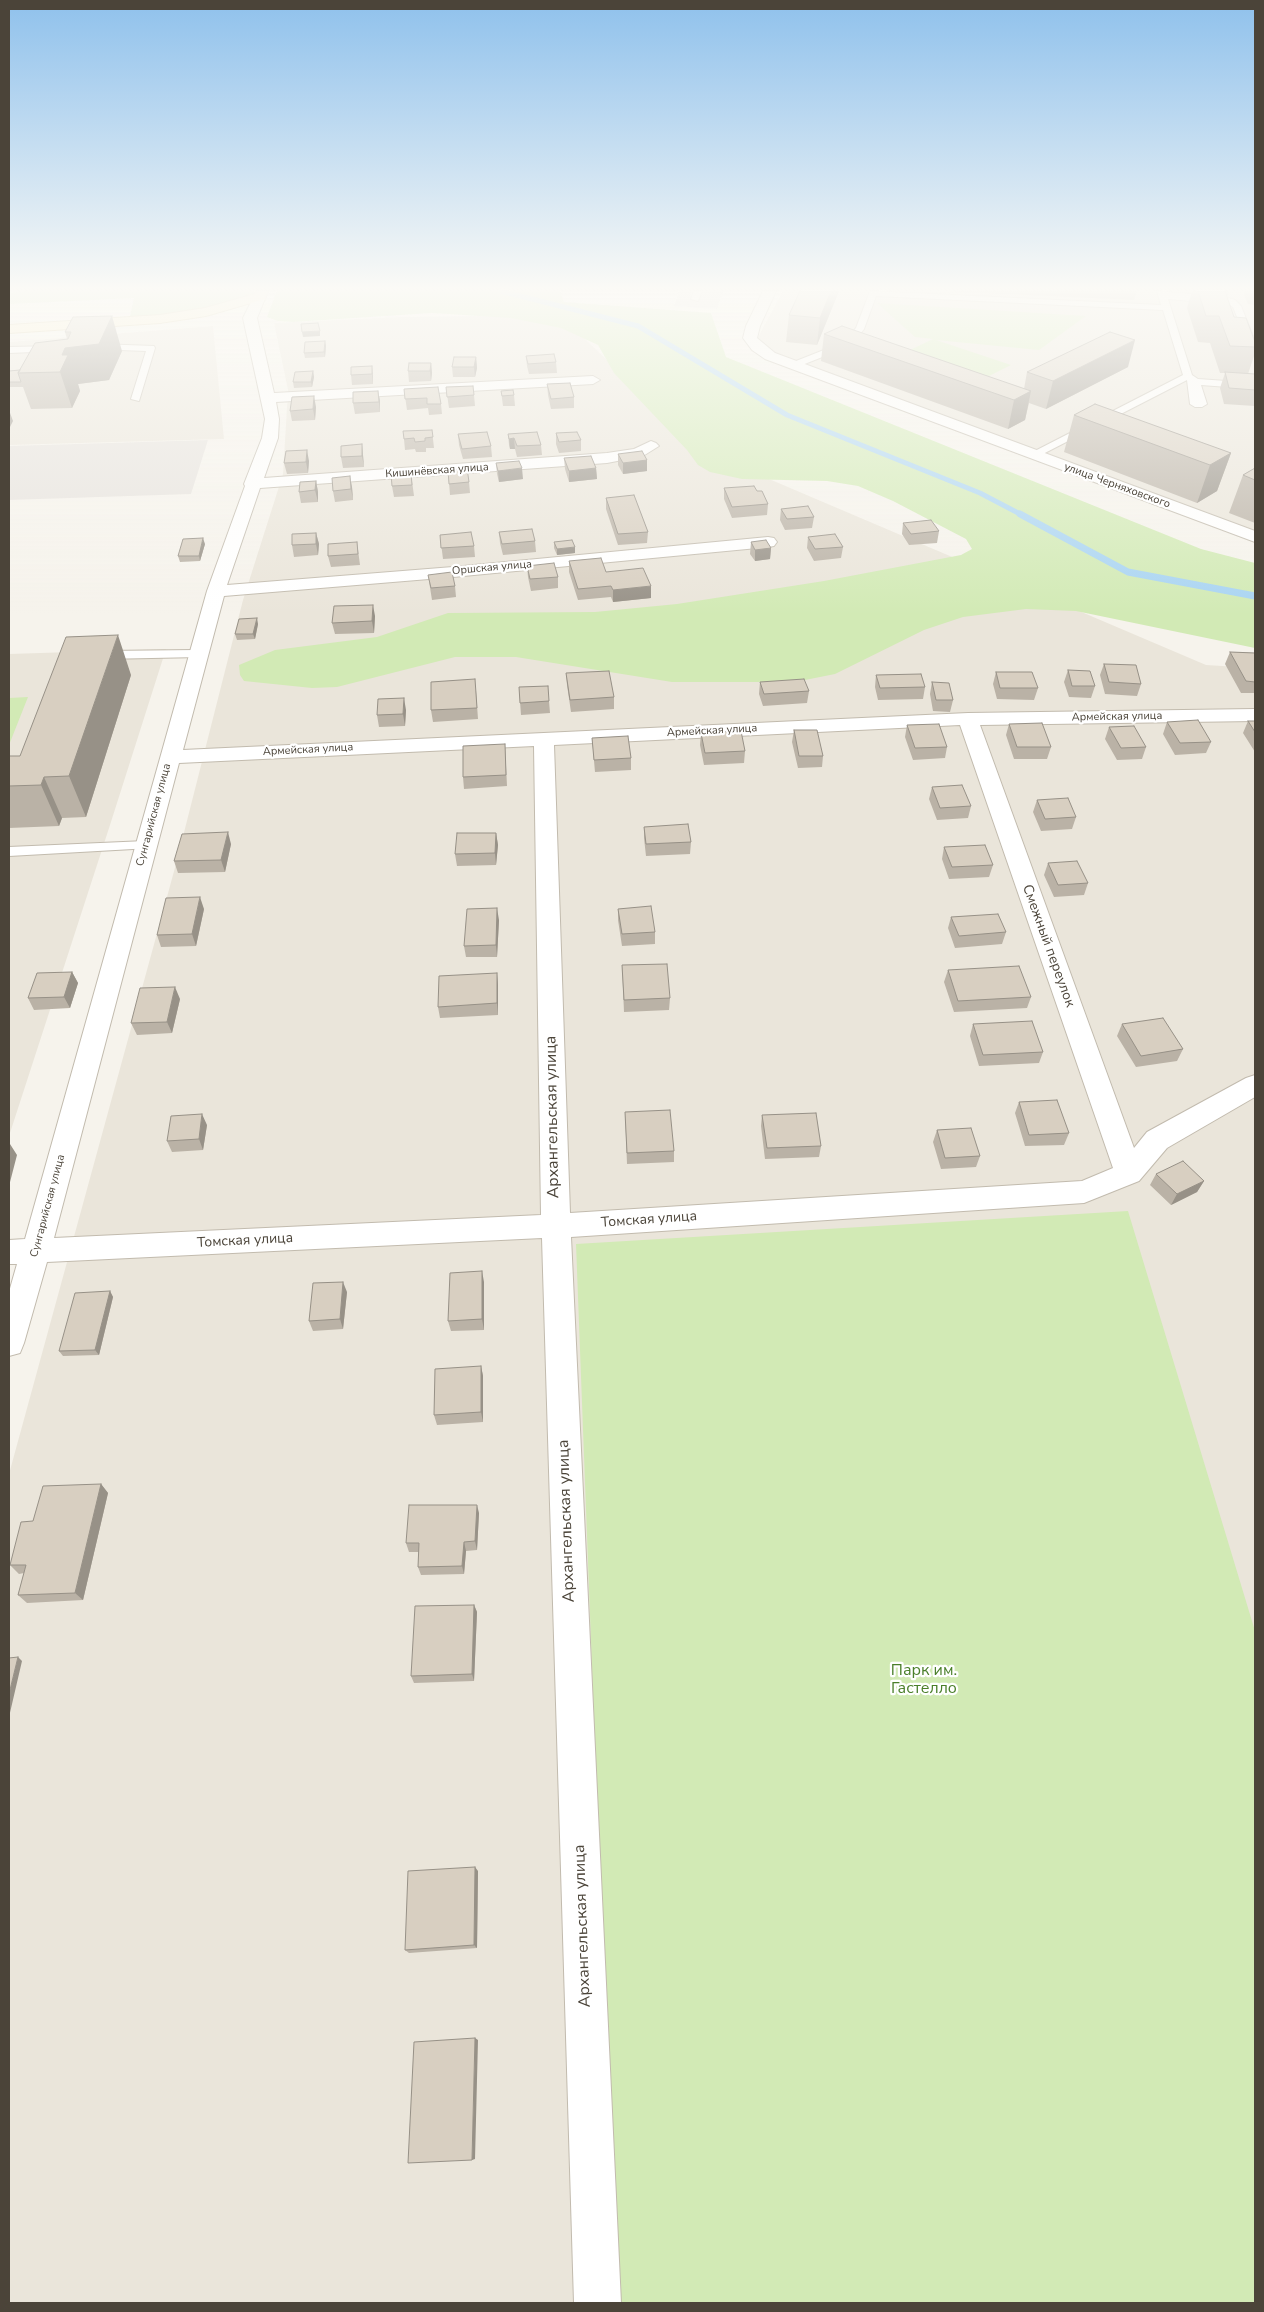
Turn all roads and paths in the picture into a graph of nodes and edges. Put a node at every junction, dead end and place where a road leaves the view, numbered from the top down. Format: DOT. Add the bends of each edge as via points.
graph roads {
  1 [pos="267,398"];
  2 [pos="883,399"];
  3 [pos="1145,399"];
  4 [pos="651,446"];
  5 [pos="1034,455"];
  6 [pos="252,484"];
  7 [pos="1255,537"];
  8 [pos="768,542"];
  9 [pos="216,591"];
  10 [pos="197,654"];
  11 [pos="89,656"];
  12 [pos="1255,715"];
  13 [pos="968,719"];
  14 [pos="544,739"];
  15 [pos="170,757"];
  16 [pos="146,845"];
  17 [pos="9,852"];
  18 [pos="1255,1085"];
  19 [pos="1129,1173"];
  20 [pos="556,1226"];
  21 [pos="22,1251"];
  22 [pos="9,1343"];
  23 [pos="598,2303"];
  1 -- 6 [label="street, Сунгарийская улица" via="272,419 270,438"];
  2 -- 5 [label="street, улица Черняховского"];
  3 -- 5 [label="lane" via="1131,405 1134,411 1106,425 1094,424"];
  4 -- 6 [label="street, Кишинёвская улица" via="638,453 598,458"];
  5 -- 7 [label="street, улица Черняховского"];
  6 -- 9 [label="street, Сунгарийская улица"];
  8 -- 9 [label="street, Оршская улица"];
  9 -- 10 [label="street, Сунгарийская улица"];
  10 -- 11 [label="lane"];
  10 -- 15 [label="street, Сунгарийская улица"];
  12 -- 13 [label="street, Армейская улица"];
  13 -- 14 [label="street, Армейская улица"];
  13 -- 19 [label="street, Смежный переулок"];
  14 -- 15 [label="street, Армейская улица"];
  14 -- 20 [label="street, Архангельская улица"];
  15 -- 16 [label="street, Сунгарийская улица"];
  16 -- 17 [label="lane"];
  16 -- 21 [label="street, Сунгарийская улица"];
  18 -- 19 [label="street, Томская улица" via="1156,1140"];
  19 -- 20 [label="street, Томская улица" via="1084,1192"];
  20 -- 21 [label="street, Томская улица"];
  20 -- 23 [label="street, Архангельская улица"];
  21 -- 22 [label="street, Сунгарийская улица"];
}
